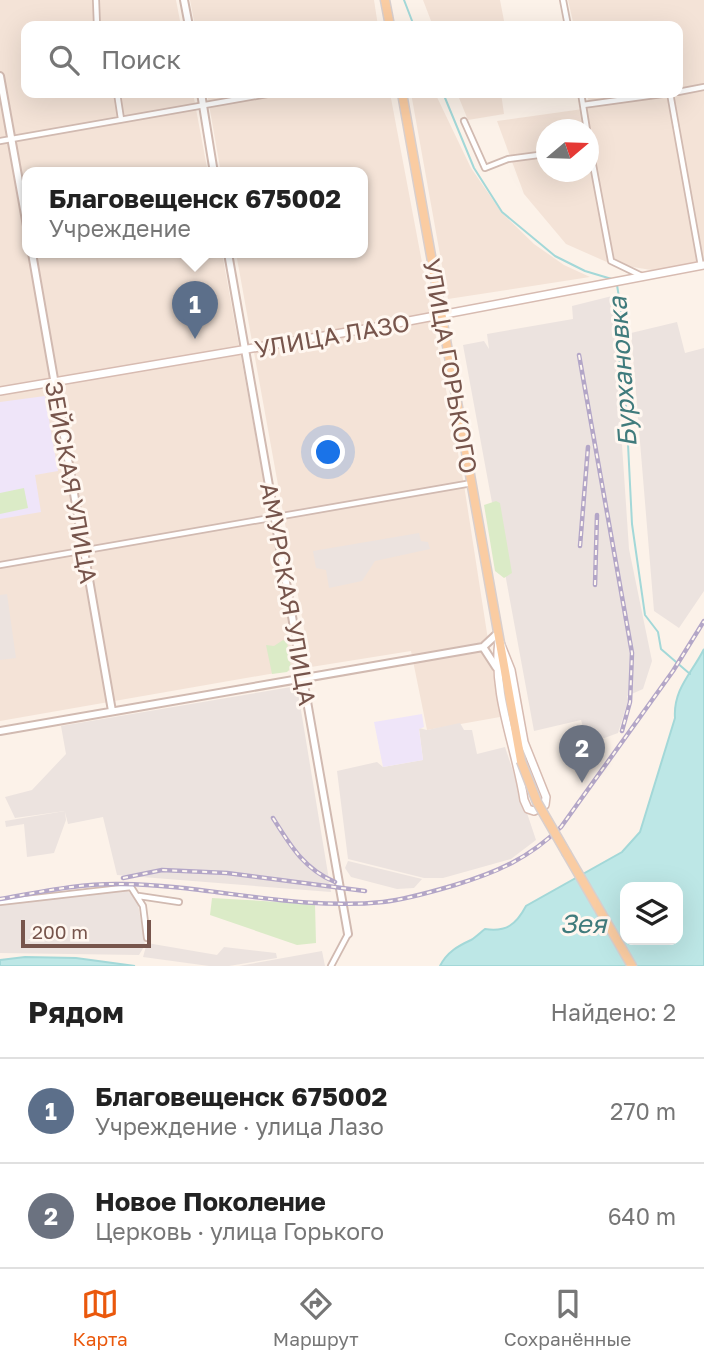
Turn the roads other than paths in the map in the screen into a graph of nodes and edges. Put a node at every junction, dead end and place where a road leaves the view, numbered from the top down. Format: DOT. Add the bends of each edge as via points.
graph roads {
  1 [pos="96,0"];
  2 [pos="184,0"];
  3 [pos="385,0"];
  4 [pos="563,0"];
  5 [pos="97,21"];
  6 [pos="188,21"];
  7 [pos="389,21"];
  8 [pos="567,21"];
  9 [pos="0,76"];
  10 [pos="704,87"];
  11 [pos="683,91"];
  12 [pos="118,98"];
  13 [pos="202,98"];
  14 [pos="244,98"];
  15 [pos="403,98"];
  16 [pos="581,98"];
  17 [pos="634,98"];
  18 [pos="671,98"];
  19 [pos="203,105"];
  20 [pos="583,105"];
  21 [pos="121,119"];
  22 [pos="585,119"];
  23 [pos="464,121"];
  24 [pos="11,139"];
  25 [pos="0,141"];
  26 [pos="536,155"];
  27 [pos="213,167"];
  28 [pos="596,182"];
  29 [pos="22,199"];
  30 [pos="33,258"];
  31 [pos="229,258"];
  32 [pos="703,265"];
  33 [pos="643,277"];
  34 [pos="440,315"];
  35 [pos="245,350"];
  36 [pos="54,381"];
  37 [pos="0,391"];
  38 [pos="472,482"];
  39 [pos="274,516"];
  40 [pos="83,549"];
  41 [pos="0,565"];
  42 [pos="499,636"];
  43 [pos="483,647"];
  44 [pos="496,667"];
  45 [pos="304,679"];
  46 [pos="112,711"];
  47 [pos="0,731"];
  48 [pos="139,896"];
  49 [pos="0,902"];
  50 [pos="179,902"];
  51 [pos="348,934"];
  52 [pos="146,938"];
  53 [pos="331,966"];
  54 [pos="632,966"];
  1 -- 5 [label="street"];
  2 -- 6 [label="street"];
  3 -- 7 [label="main road"];
  4 -- 8 [label="street"];
  9 -- 24 [label="street"];
  10 -- 11 [label="street"];
  12 -- 21 [label="street"];
  13 -- 19 [label="street"];
  14 -- 19 [label="street"];
  15 -- 34 [label="main road, УЛИЦА ГОРЬКОГО"];
  16 -- 20 [label="street"];
  17 -- 20 [label="street"];
  18 -- 32 [label="street"];
  19 -- 21 [label="street"];
  19 -- 27 [label="street"];
  20 -- 22 [label="street"];
  21 -- 24 [label="street"];
  23 -- 26 [label="street" via="485,169 508,159"];
  24 -- 25 [label="street"];
  24 -- 29 [label="street"];
  28 -- 33 [label="street" via="611,261"];
  30 -- 36 [label="street, ЗЕЙСКАЯ УЛИЦА"];
  31 -- 35 [label="street, АМУРСКАЯ УЛИЦА"];
  32 -- 33 [label="main road, УЛИЦА ЛАЗО"];
  33 -- 34 [label="main road, УЛИЦА ЛАЗО"];
  34 -- 35 [label="main road, УЛИЦА ЛАЗО"];
  34 -- 38 [label="main road, УЛИЦА ГОРЬКОГО"];
  35 -- 36 [label="main road, УЛИЦА ЛАЗО"];
  35 -- 39 [label="street, АМУРСКАЯ УЛИЦА"];
  36 -- 37 [label="main road, УЛИЦА ЛАЗО"];
  36 -- 40 [label="street, ЗЕЙСКАЯ УЛИЦА"];
  38 -- 39 [label="street"];
  38 -- 42 [label="main road, УЛИЦА ГОРЬКОГО"];
  39 -- 40 [label="street"];
  39 -- 45 [label="street, АМУРСКАЯ УЛИЦА"];
  40 -- 41 [label="street"];
  40 -- 46 [label="street, ЗЕЙСКАЯ УЛИЦА"];
  42 -- 43 [label="street"];
  42 -- 44 [label="main road, УЛИЦА ГОРЬКОГО"];
  42 -- 44 [label="main road, УЛИЦА ГОРЬКОГО" via="529,757 546,797 541,810 528,808 524,800"];
  42 -- 54 [label="main road, bridge" via="521,761 537,802"];
  43 -- 44 [label="street"];
  43 -- 45 [label="street"];
  45 -- 46 [label="street"];
  45 -- 51 [label="street, АМУРСКАЯ УЛИЦА"];
  46 -- 47 [label="street"];
  48 -- 49 [label="street" via="131,887 119,887"];
  48 -- 50 [label="street"];
  48 -- 52 [label="street"];
  51 -- 53 [label="street"];
}
